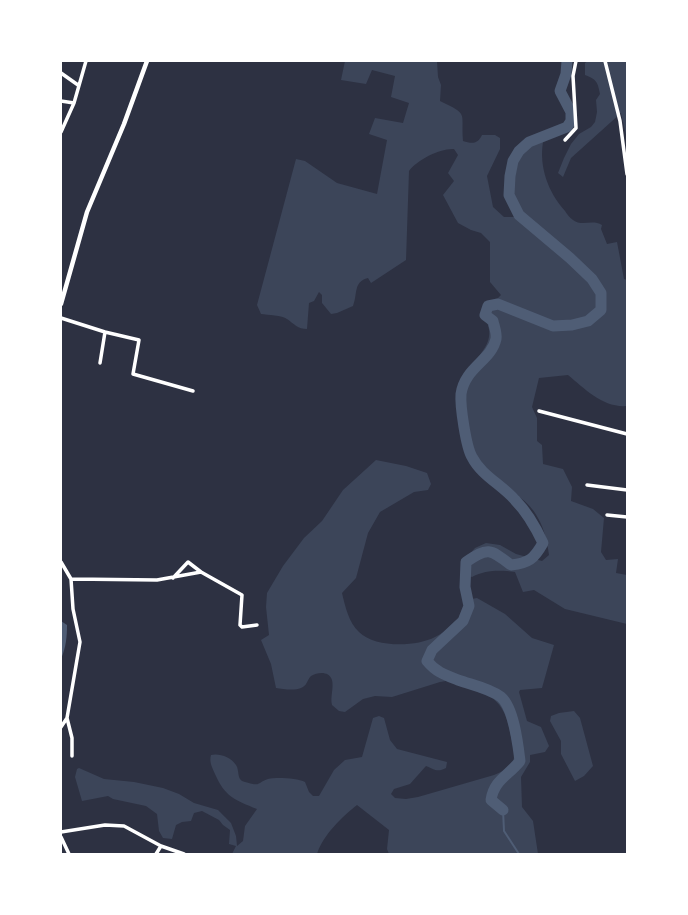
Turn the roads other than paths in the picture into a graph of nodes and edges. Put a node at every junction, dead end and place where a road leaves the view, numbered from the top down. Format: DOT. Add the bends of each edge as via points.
graph roads {
  1 [pos="86,61"];
  2 [pos="147,61"];
  3 [pos="576,61"];
  4 [pos="605,61"];
  5 [pos="61,73"];
  6 [pos="78,85"];
  7 [pos="61,101"];
  8 [pos="74,103"];
  9 [pos="61,132"];
  10 [pos="565,140"];
  11 [pos="627,174"];
  12 [pos="61,304"];
  13 [pos="61,318"];
  14 [pos="105,332"];
  15 [pos="100,363"];
  16 [pos="193,391"];
  17 [pos="539,411"];
  18 [pos="627,434"];
  19 [pos="587,485"];
  20 [pos="627,490"];
  21 [pos="607,515"];
  22 [pos="627,517"];
  23 [pos="61,562"];
  24 [pos="201,572"];
  25 [pos="173,578"];
  26 [pos="71,580"];
  27 [pos="257,625"];
  28 [pos="67,718"];
  29 [pos="61,727"];
  30 [pos="72,756"];
  31 [pos="61,832"];
  32 [pos="61,837"];
  33 [pos="161,846"];
  34 [pos="69,854"];
  35 [pos="156,854"];
  36 [pos="184,854"];
  1 -- 6 [label="street"];
  2 -- 12 [label="street" via="87,212"];
  3 -- 10 [label="street" via="573,76 576,128"];
  4 -- 11 [label="street" via="620,121"];
  5 -- 6 [label="street"];
  6 -- 8 [label="street"];
  7 -- 8 [label="street"];
  8 -- 9 [label="street"];
  13 -- 14 [label="street"];
  14 -- 15 [label="street"];
  14 -- 16 [label="street" via="139,340 133,374"];
  17 -- 18 [label="street"];
  19 -- 20 [label="street"];
  21 -- 22 [label="street"];
  23 -- 26 [label="street"];
  24 -- 25 [label="street"];
  24 -- 25 [label="street" via="188,562"];
  24 -- 27 [label="street" via="242,595 242,627"];
  25 -- 26 [label="street"];
  26 -- 28 [label="street" via="73,609 80,642"];
  28 -- 29 [label="street"];
  28 -- 30 [label="street" via="72,738"];
  31 -- 33 [label="street" via="115,824 124,826"];
  32 -- 34 [label="street"];
  33 -- 35 [label="street"];
  33 -- 36 [label="street"];
}
